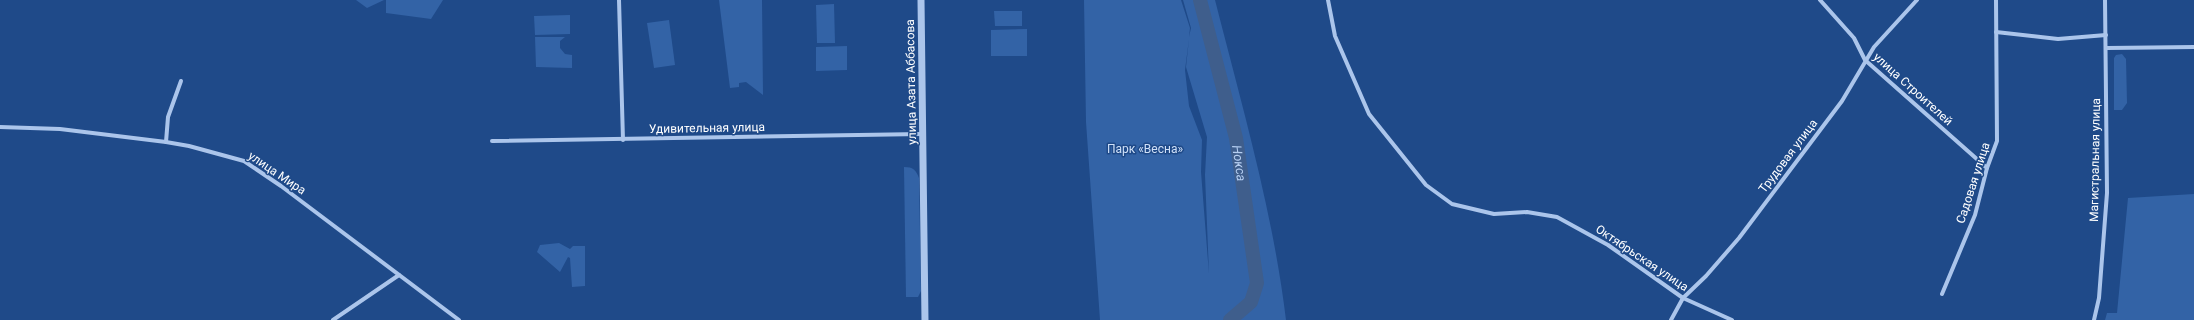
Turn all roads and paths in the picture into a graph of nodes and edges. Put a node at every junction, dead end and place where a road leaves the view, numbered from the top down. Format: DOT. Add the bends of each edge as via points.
graph roads {
  1 [pos="619,0"];
  2 [pos="921,0"];
  3 [pos="1328,0"];
  4 [pos="1820,0"];
  5 [pos="1917,0"];
  6 [pos="1996,0"];
  7 [pos="2106,0"];
  8 [pos="1996,32"];
  9 [pos="2106,35"];
  10 [pos="2194,47"];
  11 [pos="2107,48"];
  12 [pos="1865,60"];
  13 [pos="181,81"];
  14 [pos="0,127"];
  15 [pos="922,134"];
  16 [pos="623,140"];
  17 [pos="492,141"];
  18 [pos="166,142"];
  19 [pos="1987,168"];
  20 [pos="399,275"];
  21 [pos="1942,294"];
  22 [pos="1683,298"];
  23 [pos="333,320"];
  24 [pos="459,320"];
  25 [pos="925,320"];
  26 [pos="1671,320"];
  27 [pos="1732,320"];
  28 [pos="2094,320"];
  1 -- 16 [label="street"];
  2 -- 15 [label="street, улица Азата Аббасова"];
  3 -- 22 [label="street, Октябрьская улица" via="1335,36 1369,114 1426,185 1452,204 1494,214 1527,212 1557,217 1608,245"];
  4 -- 12 [label="street, улица Строителей" via="1854,38"];
  5 -- 12 [label="street, Трудовая улица"];
  6 -- 8 [label="street, Садовая улица"];
  7 -- 9 [label="street, Магистральная улица"];
  8 -- 9 [label="street" via="2058,39"];
  8 -- 19 [label="street, Садовая улица" via="1997,140"];
  9 -- 11 [label="street, Магистральная улица"];
  10 -- 11 [label="street"];
  11 -- 28 [label="street, Магистральная улица" via="2107,193 2099,298"];
  12 -- 19 [label="street, улица Строителей"];
  12 -- 22 [label="street, Трудовая улица" via="1842,101 1763,207 1706,276"];
  13 -- 18 [label="street" via="168,117"];
  14 -- 18 [label="street, улица Мира" via="60,129"];
  15 -- 16 [label="street, Удивительная улица"];
  15 -- 25 [label="street, улица Азата Аббасова"];
  16 -- 17 [label="street, Удивительная улица"];
  18 -- 20 [label="street, улица Мира" via="244,161"];
  19 -- 21 [label="street, Садовая улица" via="1974,215"];
  20 -- 23 [label="street"];
  20 -- 24 [label="street, улица Мира"];
  22 -- 26 [label="street, Трудовая улица"];
  22 -- 27 [label="street, Октябрьская улица"];
}
